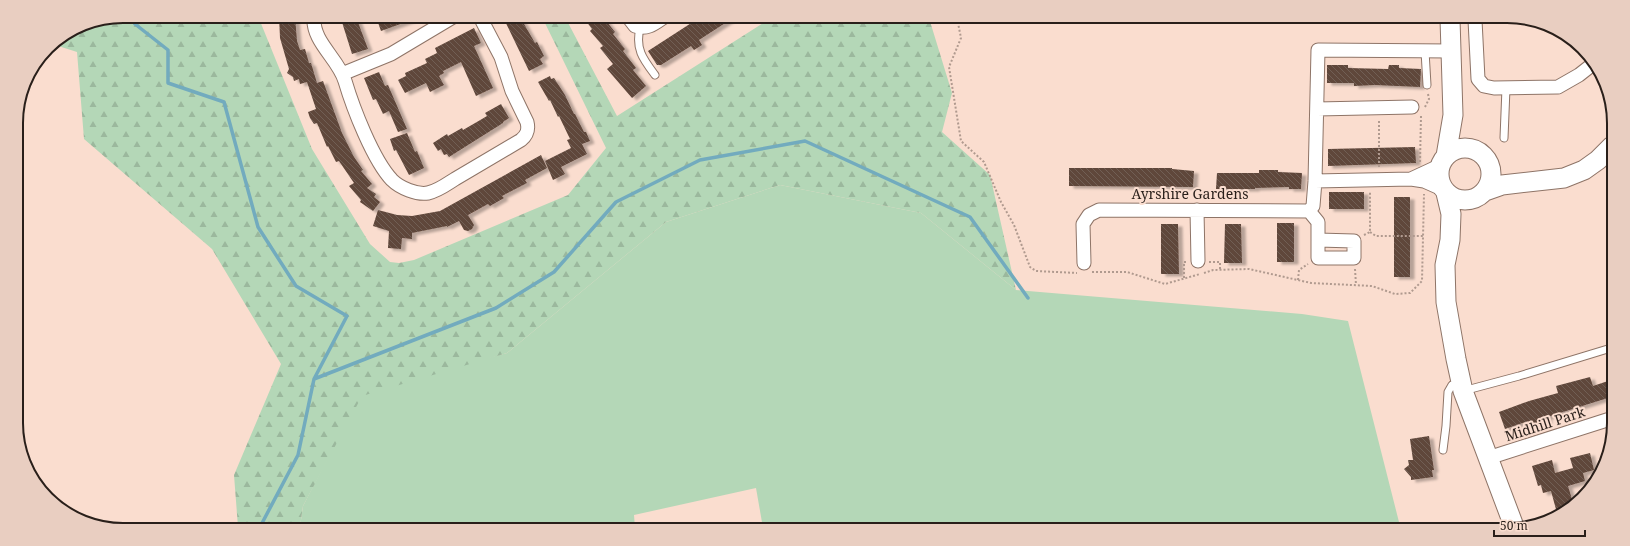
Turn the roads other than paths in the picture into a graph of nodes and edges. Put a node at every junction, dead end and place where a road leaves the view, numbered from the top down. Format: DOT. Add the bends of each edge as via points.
graph roads {
  1 [pos="315,23"];
  2 [pos="443,23"];
  3 [pos="483,23"];
  4 [pos="633,23"];
  5 [pos="654,23"];
  6 [pos="1450,23"];
  7 [pos="1475,23"];
  8 [pos="640,28"];
  9 [pos="1425,51"];
  10 [pos="1451,51"];
  11 [pos="1589,67"];
  12 [pos="342,74"];
  13 [pos="655,75"];
  14 [pos="1427,85"];
  15 [pos="1506,88"];
  16 [pos="1412,107"];
  17 [pos="1316,109"];
  18 [pos="1453,115"];
  19 [pos="1504,138"];
  20 [pos="1607,151"];
  21 [pos="1482,155"];
  22 [pos="1442,161"];
  23 [pos="1411,179"];
  24 [pos="1315,181"];
  25 [pos="1523,182"];
  26 [pos="1444,191"];
  27 [pos="1480,195"];
  28 [pos="1197,210"];
  29 [pos="1309,211"];
  30 [pos="1318,240"];
  31 [pos="1450,240"];
  32 [pos="1198,261"];
  33 [pos="1084,263"];
  34 [pos="1607,349"];
  35 [pos="1462,389"];
  36 [pos="1607,420"];
  37 [pos="1443,450"];
  38 [pos="1488,458"];
  39 [pos="1511,523"];
  1 -- 12 [label="street" via="317,36"];
  2 -- 12 [label="street" via="391,54"];
  3 -- 12 [label="street" via="501,58 512,91 527,122 527,132 521,140 428,193 400,186 388,175 366,136"];
  4 -- 8 [label="street"];
  5 -- 8 [label="street"];
  6 -- 10 [label="street"];
  7 -- 15 [label="street" via="1478,79 1484,86"];
  8 -- 13 [label="lane" via="639,51"];
  9 -- 10 [label="street"];
  9 -- 14 [label="lane"];
  9 -- 17 [label="street" via="1318,50"];
  10 -- 18 [label="street"];
  11 -- 15 [label="street" via="1558,87"];
  15 -- 19 [label="lane"];
  16 -- 17 [label="street"];
  17 -- 24 [label="street"];
  18 -- 21 [label="street" via="1463,134"];
  18 -- 22 [label="street"];
  20 -- 25 [label="street" via="1584,170 1564,178"];
  21 -- 22 [label="street" via="1468,147 1456,149"];
  21 -- 25 [label="street"];
  21 -- 27 [label="street" via="1492,171 1490,183"];
  22 -- 23 [label="street"];
  22 -- 26 [label="street" via="1438,178"];
  23 -- 24 [label="street"];
  23 -- 26 [label="street" via="1424,181"];
  24 -- 29 [label="street" via="1313,206"];
  25 -- 27 [label="street" via="1502,185"];
  26 -- 27 [label="street" via="1462,201"];
  26 -- 31 [label="street" via="1451,214"];
  27 -- 31 [label="street"];
  28 -- 29 [label="street, Ayrshire Gardens"];
  28 -- 32 [label="street"];
  28 -- 33 [label="street, Ayrshire Gardens" via="1099,210 1089,215 1083,224"];
  29 -- 30 [label="street" via="1318,222"];
  30 -- 30 [label="street" via="1354,241 1354,258 1318,258"];
  31 -- 35 [label="street" via="1445,265 1446,302"];
  34 -- 35 [label="lane" via="1519,376"];
  35 -- 37 [label="lane" via="1452,384 1448,392"];
  35 -- 38 [label="street"];
  36 -- 38 [label="street, Midhill Park"];
  38 -- 39 [label="street"];
}
